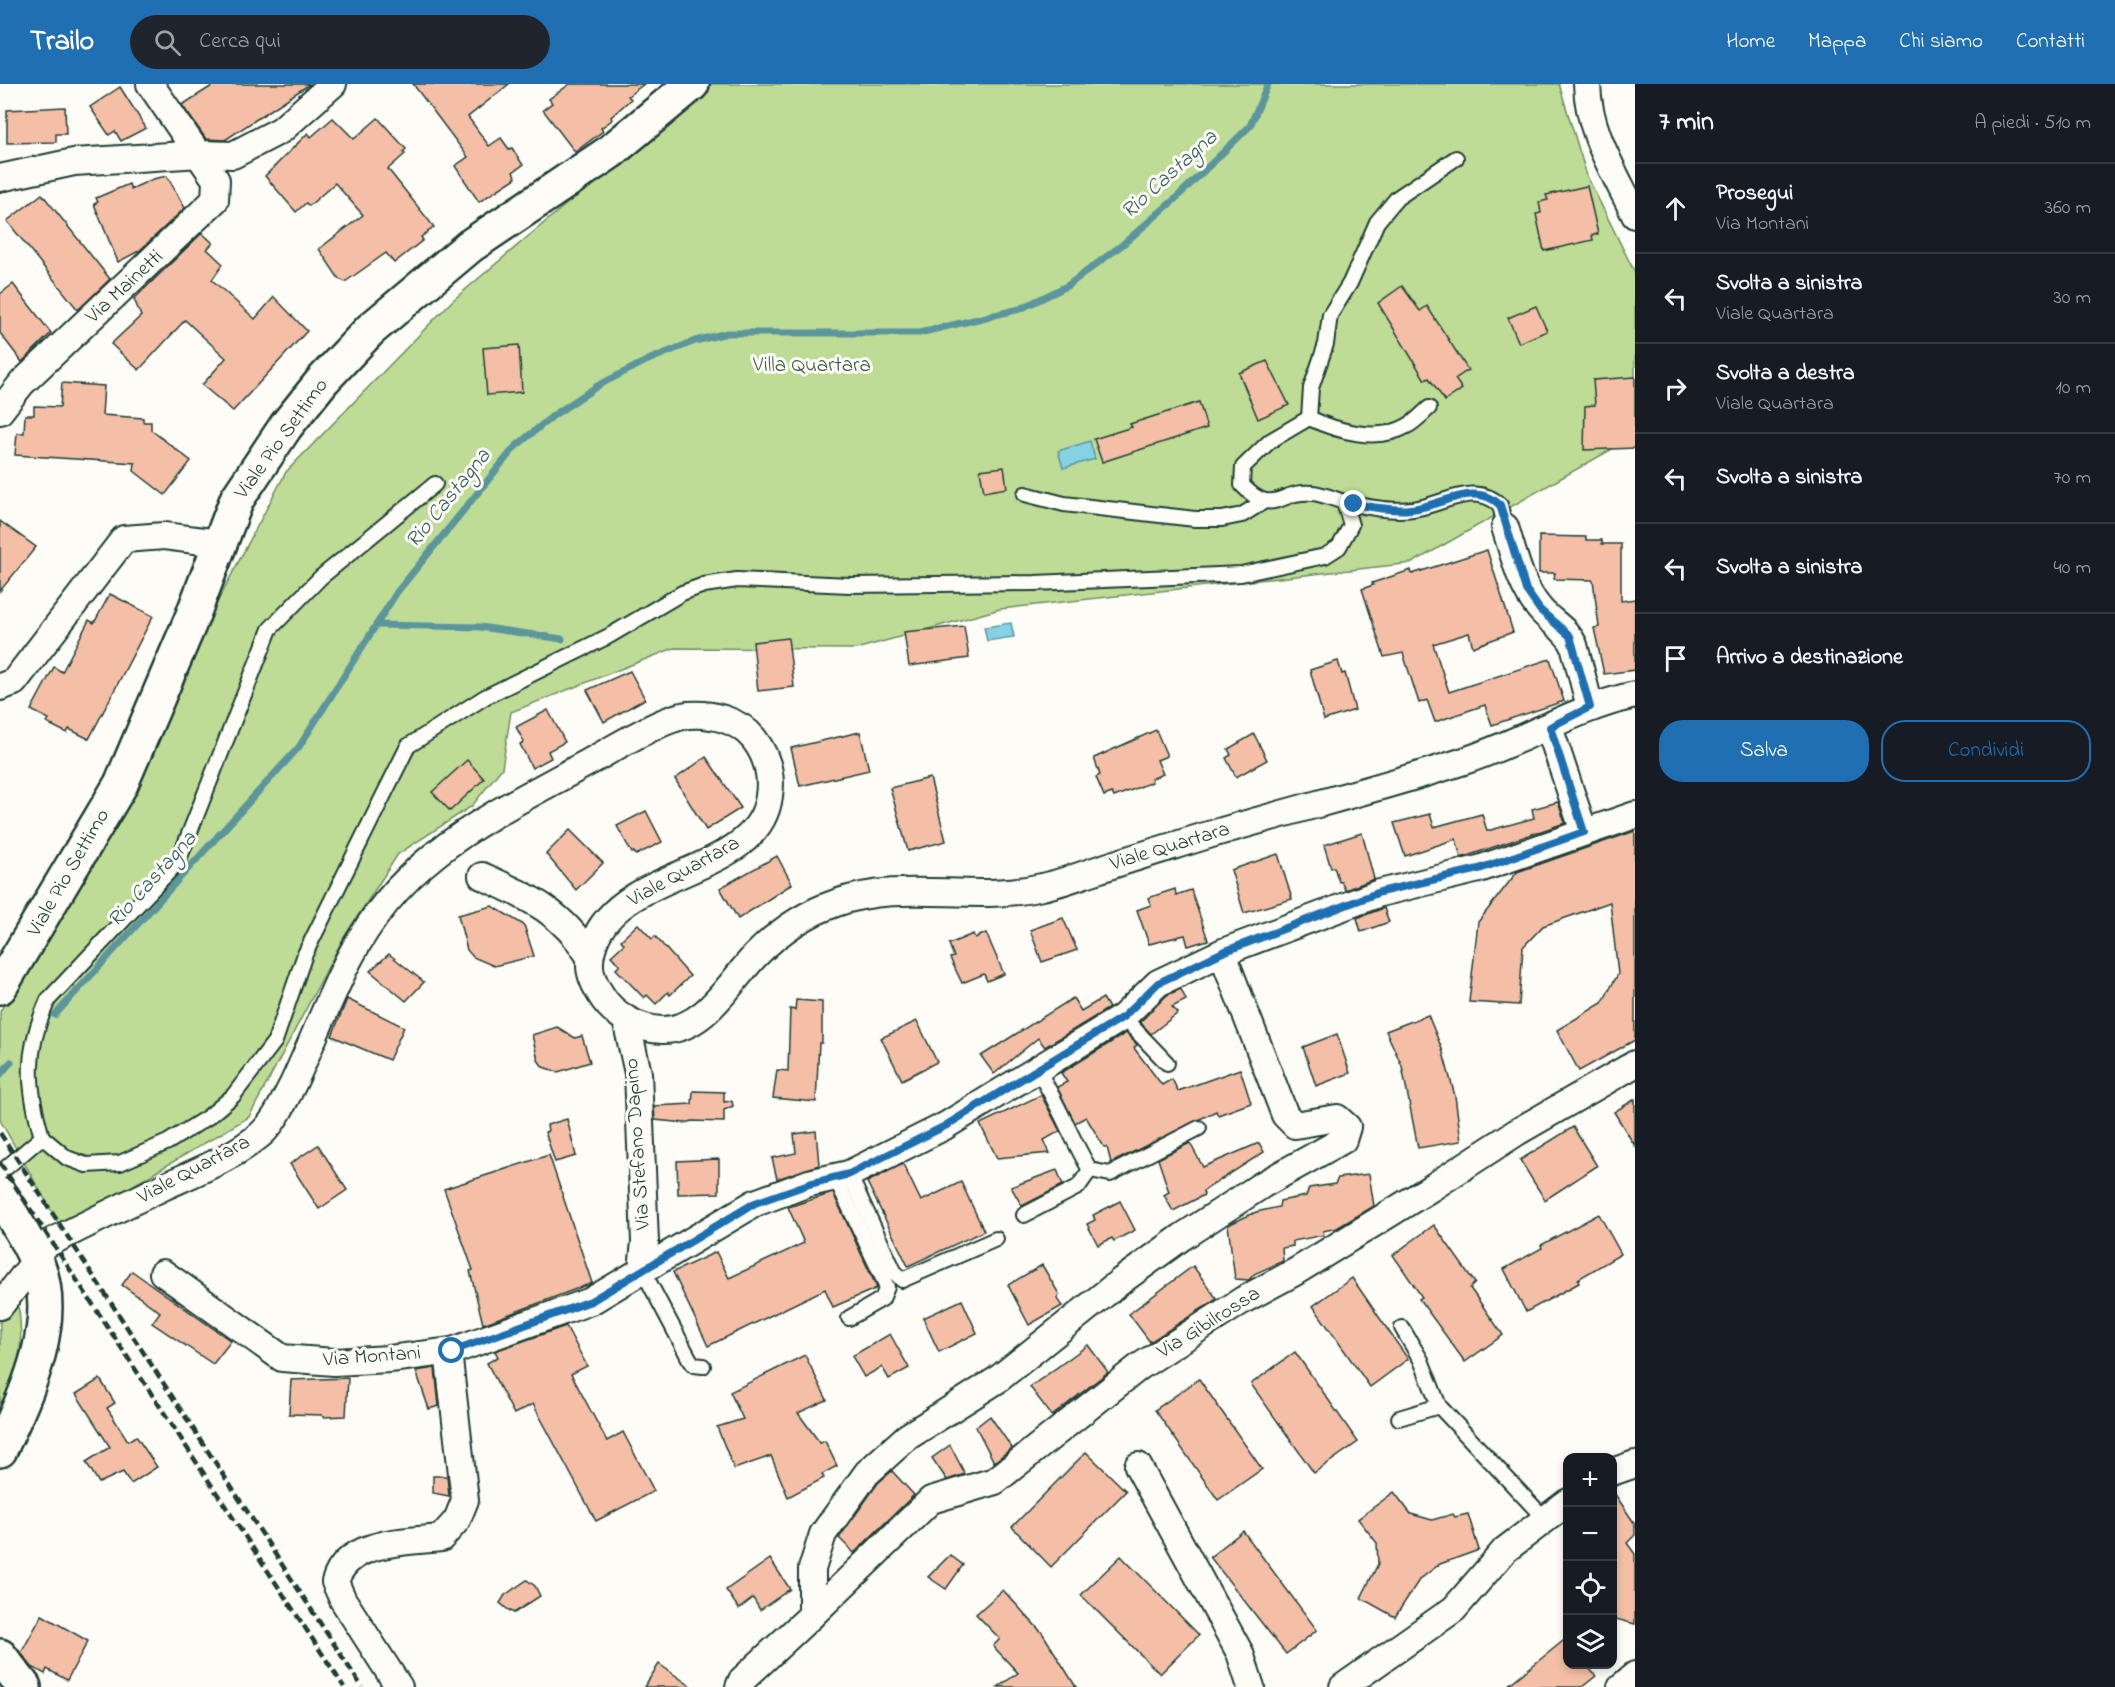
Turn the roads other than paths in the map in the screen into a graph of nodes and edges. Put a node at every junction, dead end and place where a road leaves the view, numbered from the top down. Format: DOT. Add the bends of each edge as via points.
graph roads {
  1 [pos="150,84"];
  2 [pos="333,84"];
  3 [pos="692,84"];
  4 [pos="1587,84"];
  5 [pos="201,154"];
  6 [pos="1456,158"];
  7 [pos="0,178"];
  8 [pos="1635,215"];
  9 [pos="1429,408"];
  10 [pos="0,411"];
  11 [pos="1309,418"];
  12 [pos="435,484"];
  13 [pos="1025,494"];
  14 [pos="1263,502"];
  15 [pos="1344,502"];
  16 [pos="1505,527"];
  17 [pos="219,543"];
  18 [pos="0,687"];
  19 [pos="1635,695"];
  20 [pos="1590,707"];
  21 [pos="1550,727"];
  22 [pos="1635,815"];
  23 [pos="1584,832"];
  24 [pos="482,876"];
  25 [pos="590,957"];
  26 [pos="1228,968"];
  27 [pos="0,987"];
  28 [pos="1123,1017"];
  29 [pos="626,1020"];
  30 [pos="1167,1063"];
  31 [pos="1635,1064"];
  32 [pos="1038,1071"];
  33 [pos="1199,1128"];
  34 [pos="42,1137"];
  35 [pos="1090,1170"];
  36 [pos="0,1173"];
  37 [pos="842,1175"];
  38 [pos="0,1195"];
  39 [pos="1024,1215"];
  40 [pos="996,1239"];
  41 [pos="34,1256"];
  42 [pos="642,1269"];
  43 [pos="163,1273"];
  44 [pos="0,1306"];
  45 [pos="849,1318"];
  46 [pos="1402,1328"];
  47 [pos="452,1351"];
  48 [pos="703,1366"];
  49 [pos="1439,1406"];
  50 [pos="1399,1418"];
  51 [pos="0,1450"];
  52 [pos="1635,1464"];
  53 [pos="1138,1466"];
  54 [pos="1617,1470"];
  55 [pos="1563,1505"];
  56 [pos="1544,1518"];
  57 [pos="812,1615"];
  58 [pos="1635,1675"];
  59 [pos="399,1687"];
  60 [pos="739,1687"];
  61 [pos="1251,1687"];
  62 [pos="1343,1687"];
  63 [pos="1621,1687"];
  1 -- 5 [label="street, Via Mainetti"];
  2 -- 5 [label="street" via="281,130 233,155"];
  3 -- 17 [label="street, Viale Pio Settimo" via="610,152 470,246 370,330 286,426 237,499"];
  4 -- 8 [label="street" via="1588,107 1597,137"];
  5 -- 7 [label="street" via="74,162"];
  5 -- 10 [label="street, Via Mainetti" via="216,180 215,200 22,383"];
  6 -- 11 [label="lane" via="1397,198 1377,222 1350,283 1330,315 1326,344 1311,388"];
  9 -- 11 [label="lane" via="1407,426 1376,433 1351,434"];
  11 -- 14 [label="lane" via="1270,441 1243,467 1242,485"];
  12 -- 34 [label="lane" via="321,576 270,629 178,862 48,1000 37,1024 29,1062 30,1098"];
  13 -- 14 [label="lane" via="1064,504 1195,519 1222,519 1242,514"];
  14 -- 15 [label="lane" via="1311,492"];
  15 -- 16 [label="lane" via="1392,510 1414,509 1467,495 1485,495 1500,505"];
  15 -- 34 [label="lane" via="1351,525 1339,547 1308,562 1241,574 1024,583 850,585 737,580 682,593 609,636 485,697 408,746 305,954 275,1041 233,1096 168,1142 120,1163 86,1165 67,1158"];
  16 -- 20 [label="street" via="1526,590 1574,645"];
  17 -- 18 [label="street" via="164,536 124,539 14,682"];
  17 -- 27 [label="street, Viale Pio Settimo" via="121,784"];
  19 -- 20 [label="street, Viale Quartara"];
  20 -- 21 [label="street, Viale Quartara"];
  21 -- 23 [label="street"];
  21 -- 29 [label="street, Viale Quartara" via="1470,759 1214,833 1042,888 986,894 899,890 841,901 796,920 755,956 692,1023 663,1030"];
  22 -- 23 [label="street, Via Montani"];
  23 -- 28 [label="street, Via Montani" via="1479,869 1380,892 1223,952 1158,983"];
  24 -- 25 [label="street" via="541,903 567,925"];
  25 -- 29 [label="street, Viale Quartara" via="591,977 607,1005"];
  25 -- 41 [label="street, Viale Quartara" via="597,934 622,904 715,859 750,835 767,811 771,781 763,753 748,732 723,718 685,715 626,741 478,823 438,850 407,876 349,958 295,1079 278,1113 262,1133 222,1160"];
  26 -- 57 [label="street" via="1285,1115 1295,1125 1337,1118 1347,1127 1346,1137 1182,1237 1120,1281 997,1380 907,1437 867,1473 823,1534 812,1569"];
  28 -- 30 [label="lane"];
  28 -- 32 [label="street, Via Montani"];
  29 -- 42 [label="street, Via Stefano Dapino" via="638,1073 645,1242"];
  31 -- 57 [label="street, Via Gibilrossa" via="1517,1132 1139,1367 995,1481 931,1500"];
  32 -- 35 [label="lane"];
  32 -- 37 [label="street, Via Montani" via="945,1126"];
  33 -- 35 [label="lane" via="1110,1174"];
  34 -- 36 [label="lane"];
  35 -- 39 [label="lane" via="1078,1187"];
  37 -- 40 [label="lane" via="902,1281"];
  37 -- 42 [label="street, Via Montani" via="755,1203"];
  37 -- 45 [label="lane" via="887,1287 882,1299"];
  38 -- 41 [label="street"];
  41 -- 44 [label="street"];
  41 -- 51 [label="street" via="43,1282 45,1321 32,1371"];
  42 -- 47 [label="street, Via Montani" via="591,1301"];
  42 -- 48 [label="lane" via="689,1358 694,1365"];
  43 -- 47 [label="street, Via Montani" via="282,1358 334,1362"];
  46 -- 49 [label="lane" via="1421,1360"];
  47 -- 59 [label="street" via="449,1360 465,1500 457,1520 441,1538 356,1553 339,1569 335,1582"];
  49 -- 50 [label="lane"];
  49 -- 56 [label="lane"];
  52 -- 54 [label="street"];
  53 -- 61 [label="street" via="1240,1653"];
  55 -- 56 [label="street"];
  56 -- 62 [label="street" via="1505,1550 1454,1609"];
  57 -- 60 [label="street, Via Gibilrossa"];
  58 -- 63 [label="street"];
}
